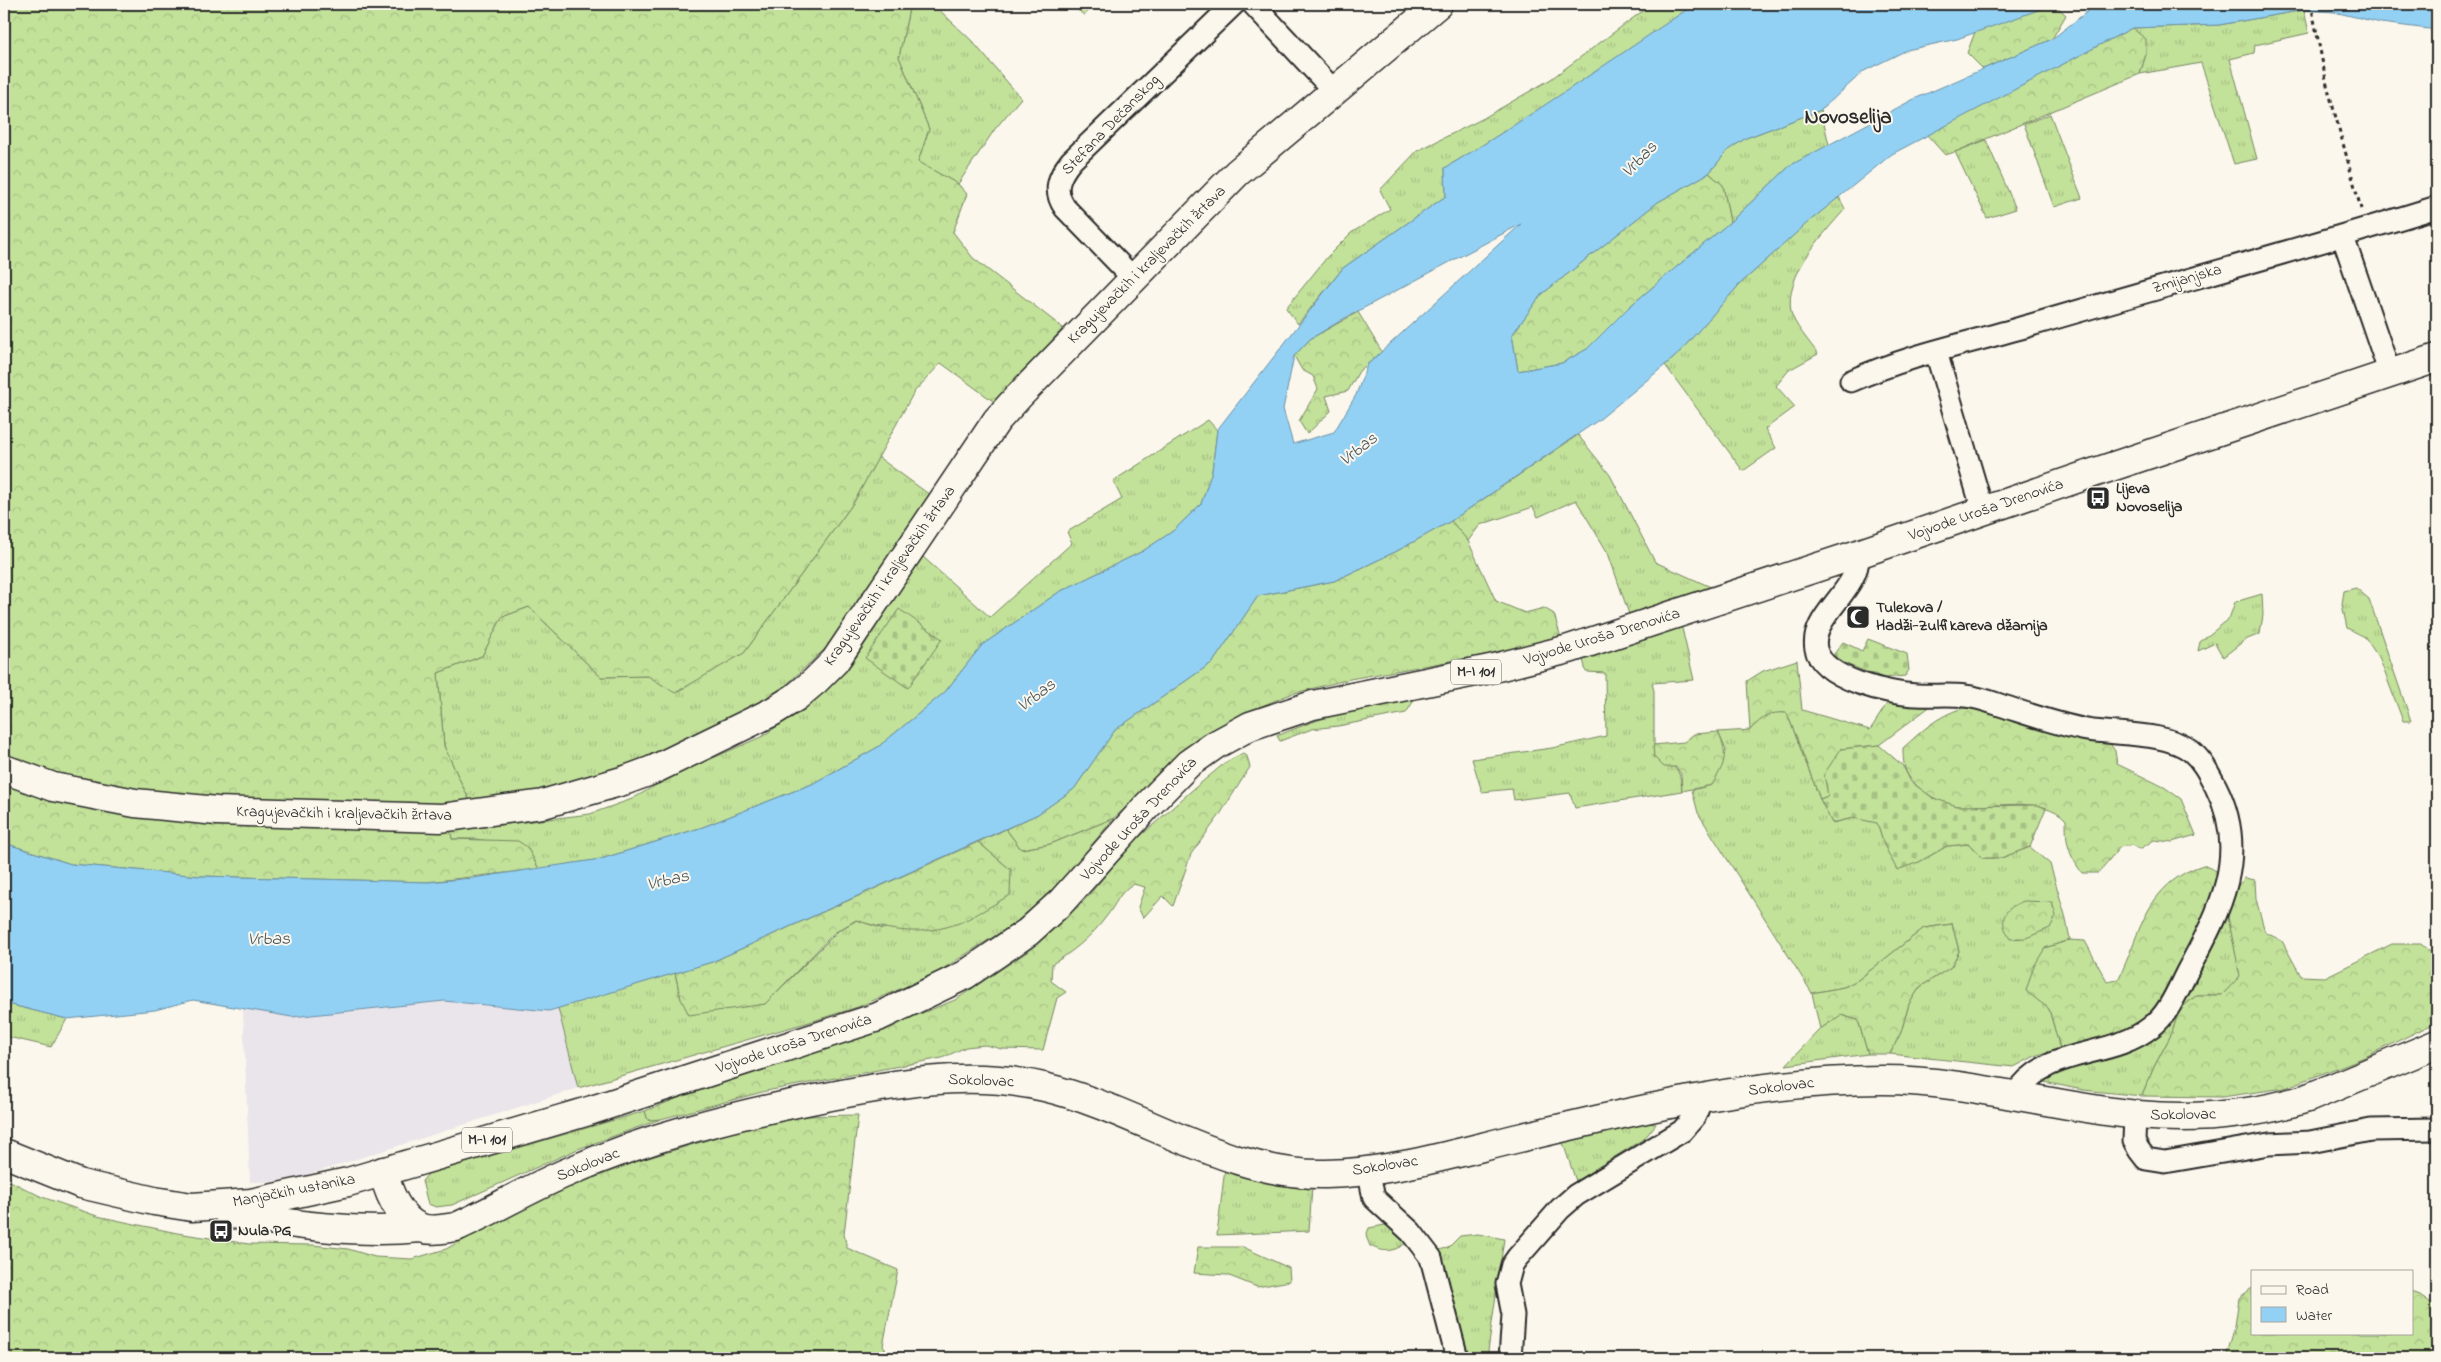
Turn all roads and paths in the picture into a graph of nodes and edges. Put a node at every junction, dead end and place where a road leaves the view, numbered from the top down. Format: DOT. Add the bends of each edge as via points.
graph roads {
  1 [pos="1234,4"];
  2 [pos="1253,4"];
  3 [pos="1438,4"];
  4 [pos="2311,4"];
  5 [pos="1334,91"];
  6 [pos="2437,207"];
  7 [pos="2367,229"];
  8 [pos="2343,237"];
  9 [pos="1133,278"];
  10 [pos="1936,352"];
  11 [pos="2437,358"];
  12 [pos="2390,374"];
  13 [pos="1850,381"];
  14 [pos="1983,511"];
  15 [pos="1858,554"];
  16 [pos="4,769"];
  17 [pos="2437,1044"];
  18 [pos="2015,1095"];
  19 [pos="1702,1098"];
  20 [pos="2135,1115"];
  21 [pos="2437,1129"];
  22 [pos="4,1153"];
  23 [pos="1368,1170"];
  24 [pos="383,1171"];
  25 [pos="192,1207"];
  26 [pos="421,1228"];
  27 [pos="1457,1358"];
  28 [pos="1510,1358"];
  1 -- 9 [label="street, Stefana Dečanskog" via="1071,161 1059,179 1059,198 1065,208"];
  2 -- 5 [label="street"];
  3 -- 5 [label="main road, Kragujevačkih i kraljevačkih žrtava"];
  4 -- 7 [label="path" via="2320,60"];
  5 -- 9 [label="main road, Kragujevačkih i kraljevačkih žrtava" via="1237,173"];
  6 -- 7 [label="street, Zmijanjska"];
  7 -- 8 [label="street, Zmijanjska"];
  8 -- 10 [label="street, Zmijanjska" via="2199,275"];
  8 -- 12 [label="street"];
  9 -- 16 [label="main road, Kragujevačkih i kraljevačkih žrtava" via="997,420 835,661 796,697 772,712 653,770 543,804 441,818 217,811 135,803 53,787"];
  10 -- 13 [label="street, Zmijanjska" via="1884,366"];
  10 -- 14 [label="street"];
  11 -- 12 [label="main road, Vojvode Uroša Drenovića / M-I 101"];
  12 -- 14 [label="main road, Vojvode Uroša Drenovića / M-I 101"];
  14 -- 15 [label="main road, Vojvode Uroša Drenovića / M-I 101"];
  15 -- 18 [label="street" via="1857,567 1850,582 1815,636 1817,655 1832,671 1862,684 1897,693 1967,696 2086,730 2178,743 2201,760 2228,818 2232,859 2224,896 2168,1008 2154,1026 2138,1036 2037,1070"];
  15 -- 24 [label="main road, Vojvode Uroša Drenovića / M-I 101" via="1569,648 1490,670 1313,704 1250,726 1214,745 1188,764 1044,919 986,962 938,990 878,1017 592,1110"];
  17 -- 20 [label="main road, Sokolovac" via="2288,1104 2198,1116"];
  18 -- 19 [label="main road, Sokolovac" via="1933,1082 1875,1080 1804,1083"];
  18 -- 20 [label="main road, Sokolovac"];
  19 -- 23 [label="main road, Sokolovac" via="1394,1167"];
  19 -- 28 [label="street" via="1695,1116 1682,1131 1576,1195 1517,1258 1507,1284 1513,1315"];
  20 -- 21 [label="street" via="2134,1141 2139,1150 2146,1159 2165,1162 2371,1130"];
  22 -- 25 [label="main road, Manjačkih ustanika / M-I 101" via="81,1184"];
  23 -- 26 [label="main road, Sokolovac" via="1328,1174 1289,1172 1215,1151 1104,1105 1046,1087 1002,1078 956,1079 867,1090 698,1125 566,1173 456,1226 439,1230"];
  23 -- 27 [label="street" via="1374,1198 1411,1232 1431,1258"];
  24 -- 25 [label="main road, Manjačkih ustanika / M-I 101" via="251,1203"];
  24 -- 26 [label="main road" via="392,1199 405,1216"];
  25 -- 26 [label="main road, Sokolovac" via="281,1223 345,1229"];
}
